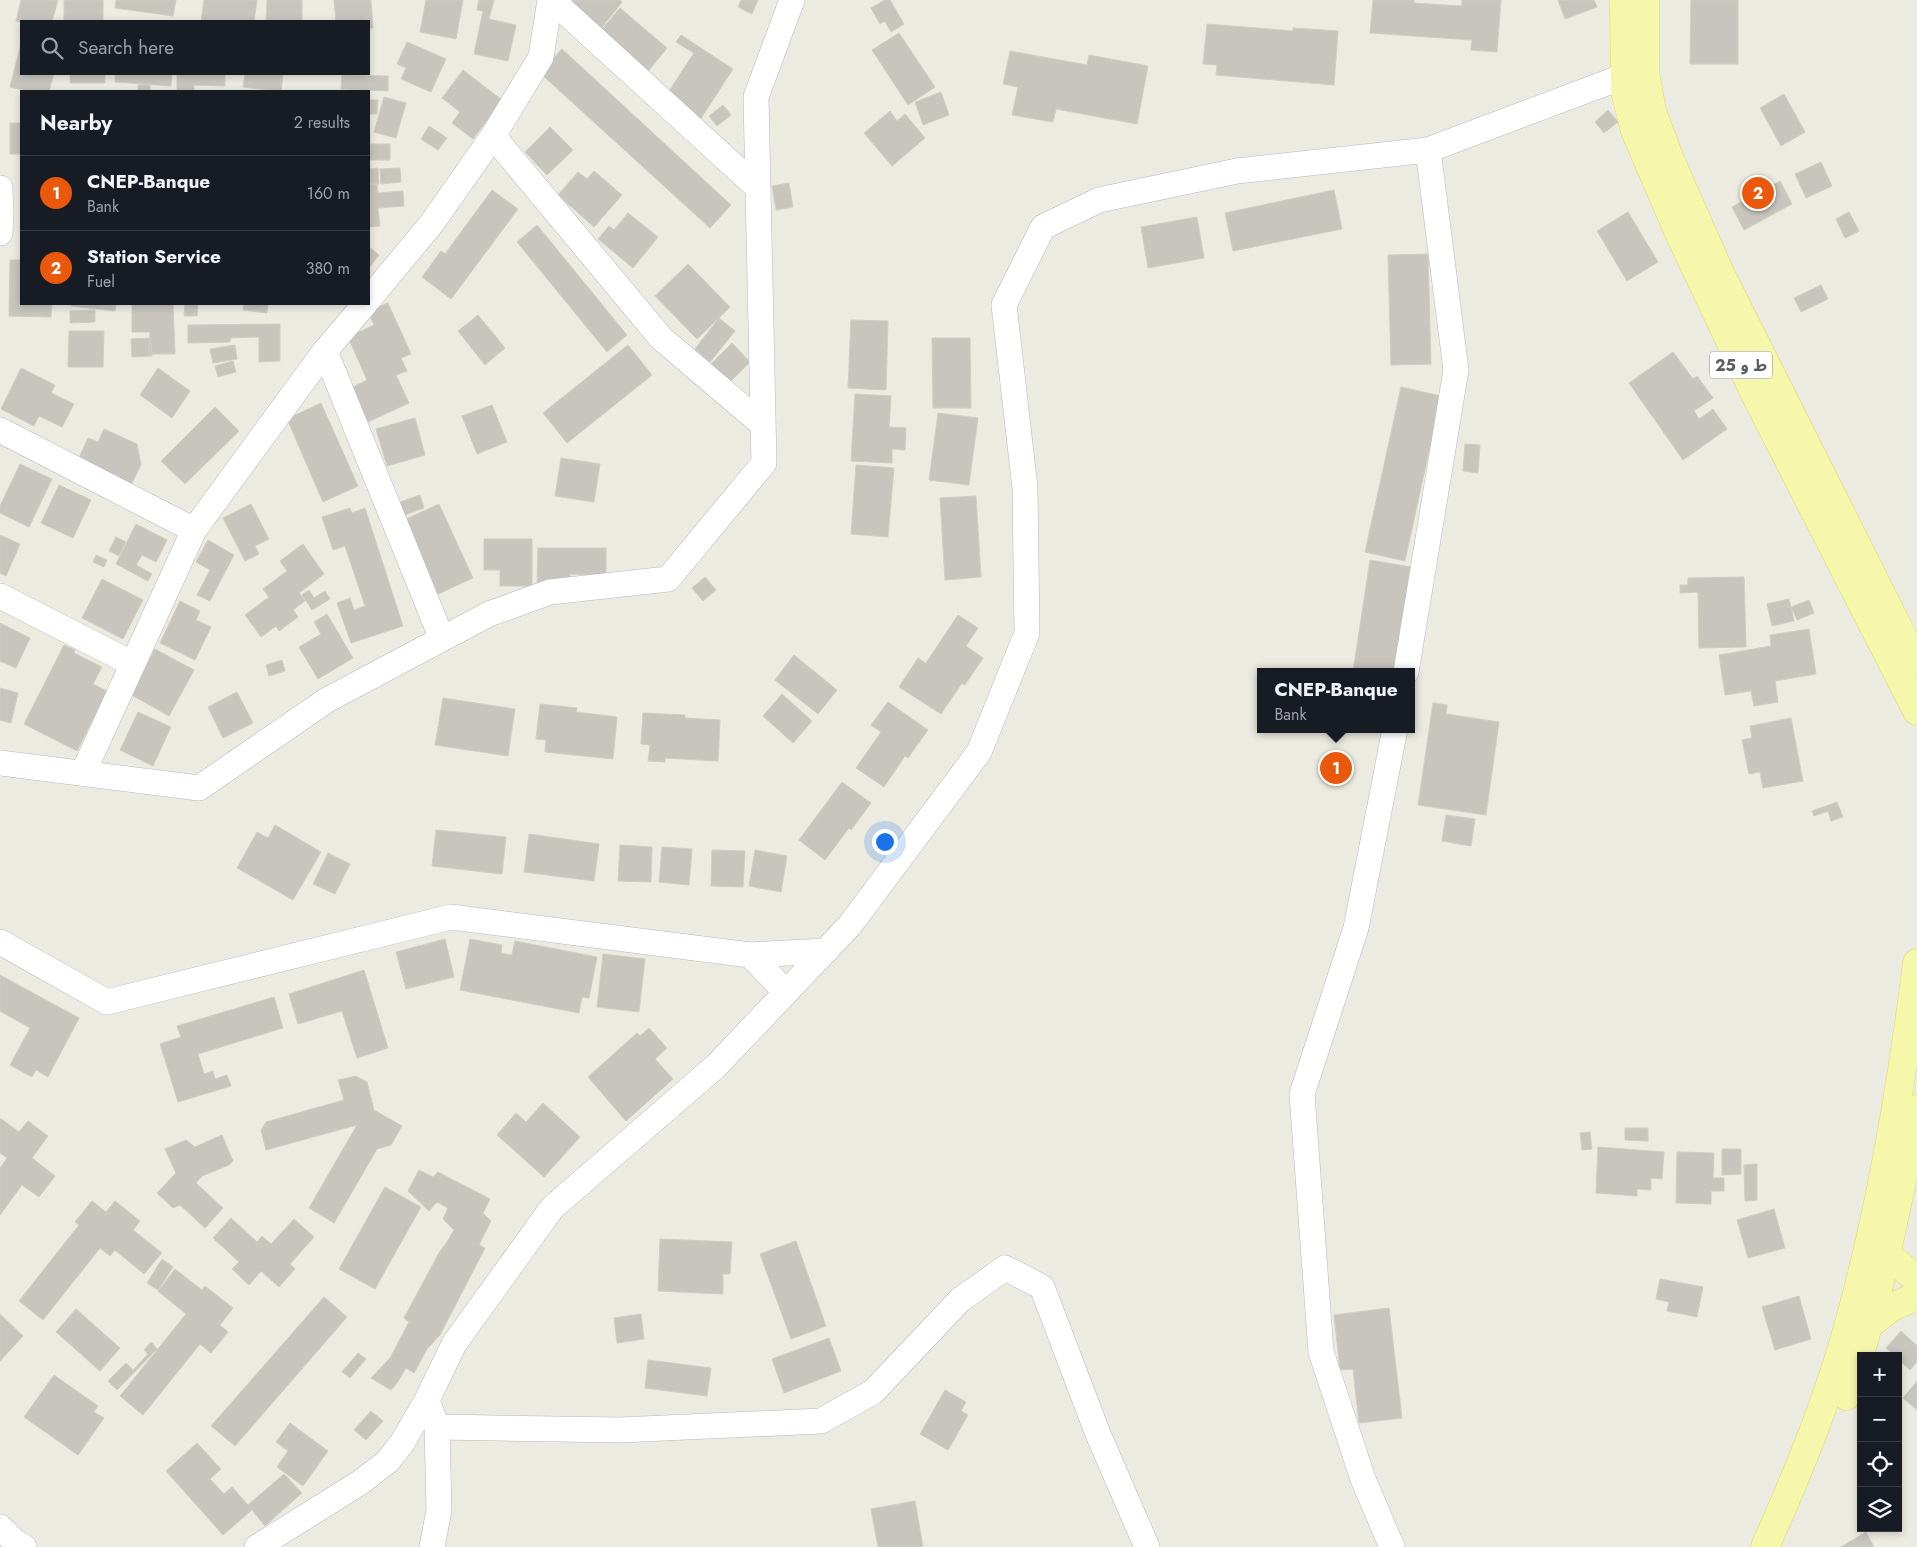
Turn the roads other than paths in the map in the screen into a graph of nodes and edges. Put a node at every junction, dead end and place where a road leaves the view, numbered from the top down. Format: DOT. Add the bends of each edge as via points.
graph roads {
  1 [pos="551,0"];
  2 [pos="792,0"];
  3 [pos="1624,0"];
  4 [pos="1645,0"];
  5 [pos="1625,76"];
  6 [pos="493,136"];
  7 [pos="1428,150"];
  8 [pos="757,187"];
  9 [pos="0,188"];
  10 [pos="0,233"];
  11 [pos="370,298"];
  12 [pos="363,305"];
  13 [pos="325,351"];
  14 [pos="762,424"];
  15 [pos="0,430"];
  16 [pos="194,530"];
  17 [pos="0,596"];
  18 [pos="442,638"];
  19 [pos="132,664"];
  20 [pos="1917,665"];
  21 [pos="1407,668"];
  22 [pos="1917,711"];
  23 [pos="1394,733"];
  24 [pos="0,763"];
  25 [pos="83,774"];
  26 [pos="0,942"];
  27 [pos="826,951"];
  28 [pos="750,955"];
  29 [pos="1917,963"];
  30 [pos="786,992"];
  31 [pos="1917,1109"];
  32 [pos="1906,1163"];
  33 [pos="1917,1206"];
  34 [pos="1873,1223"];
  35 [pos="1917,1254"];
  36 [pos="1887,1255"];
  37 [pos="1917,1279"];
  38 [pos="1860,1281"];
  39 [pos="1917,1296"];
  40 [pos="1870,1324"];
  41 [pos="427,1400"];
  42 [pos="437,1427"];
  43 [pos="0,1527"];
  44 [pos="24,1547"];
  45 [pos="257,1547"];
  46 [pos="432,1547"];
  47 [pos="1147,1547"];
  48 [pos="1392,1547"];
  49 [pos="1765,1547"];
  50 [pos="1786,1547"];
  1 -- 6 [label="street" via="541,58"];
  1 -- 8 [label="street"];
  2 -- 8 [label="street" via="756,97"];
  3 -- 5 [label="main road, ط و 25"];
  4 -- 20 [label="main road" via="1644,72 1652,111 1670,160 1720,273"];
  5 -- 7 [label="street"];
  5 -- 22 [label="main road, ط و 25" via="1625,92 1635,131 1680,235 1758,400"];
  6 -- 11 [label="street" via="432,223"];
  6 -- 14 [label="street" via="661,338"];
  7 -- 21 [label="street" via="1456,370"];
  7 -- 27 [label="street" via="1237,171 1098,200 1043,227 1004,305 1025,488 1027,633 979,752 850,925"];
  8 -- 14 [label="street"];
  9 -- 10 [label="street"];
  12 -- 13 [label="street"];
  13 -- 16 [label="street"];
  13 -- 18 [label="street"];
  14 -- 18 [label="street" via="764,463 668,579 550,592 488,614"];
  15 -- 16 [label="street"];
  16 -- 19 [label="street"];
  17 -- 19 [label="street"];
  18 -- 25 [label="street" via="327,700 199,788"];
  19 -- 25 [label="street"];
  23 -- 48 [label="street" via="1356,928 1302,1094 1320,1352 1363,1479"];
  24 -- 25 [label="street"];
  26 -- 28 [label="street" via="107,1002 451,917"];
  27 -- 28 [label="street"];
  27 -- 30 [label="street"];
  28 -- 30 [label="street"];
  29 -- 34 [label="main road" via="1902,1072"];
  30 -- 41 [label="street" via="716,1066 552,1208 454,1344"];
  31 -- 32 [label="main road"];
  32 -- 33 [label="main road"];
  32 -- 36 [label="main road"];
  34 -- 36 [label="main road"];
  34 -- 38 [label="main road"];
  35 -- 36 [label="main road"];
  36 -- 37 [label="main road"];
  36 -- 38 [label="main road" via="1867,1270"];
  36 -- 40 [label="main road"];
  38 -- 49 [label="main road" via="1833,1377"];
  39 -- 40 [label="main road" via="1892,1306"];
  40 -- 50 [label="main road" via="1830,1438"];
  41 -- 42 [label="street"];
  41 -- 45 [label="street" via="402,1444 388,1461 362,1482"];
  42 -- 46 [label="street" via="439,1510"];
  42 -- 47 [label="street" via="620,1430 821,1421 872,1392 960,1300 1004,1268 1042,1287 1098,1434"];
  43 -- 44 [label="street"];
}
